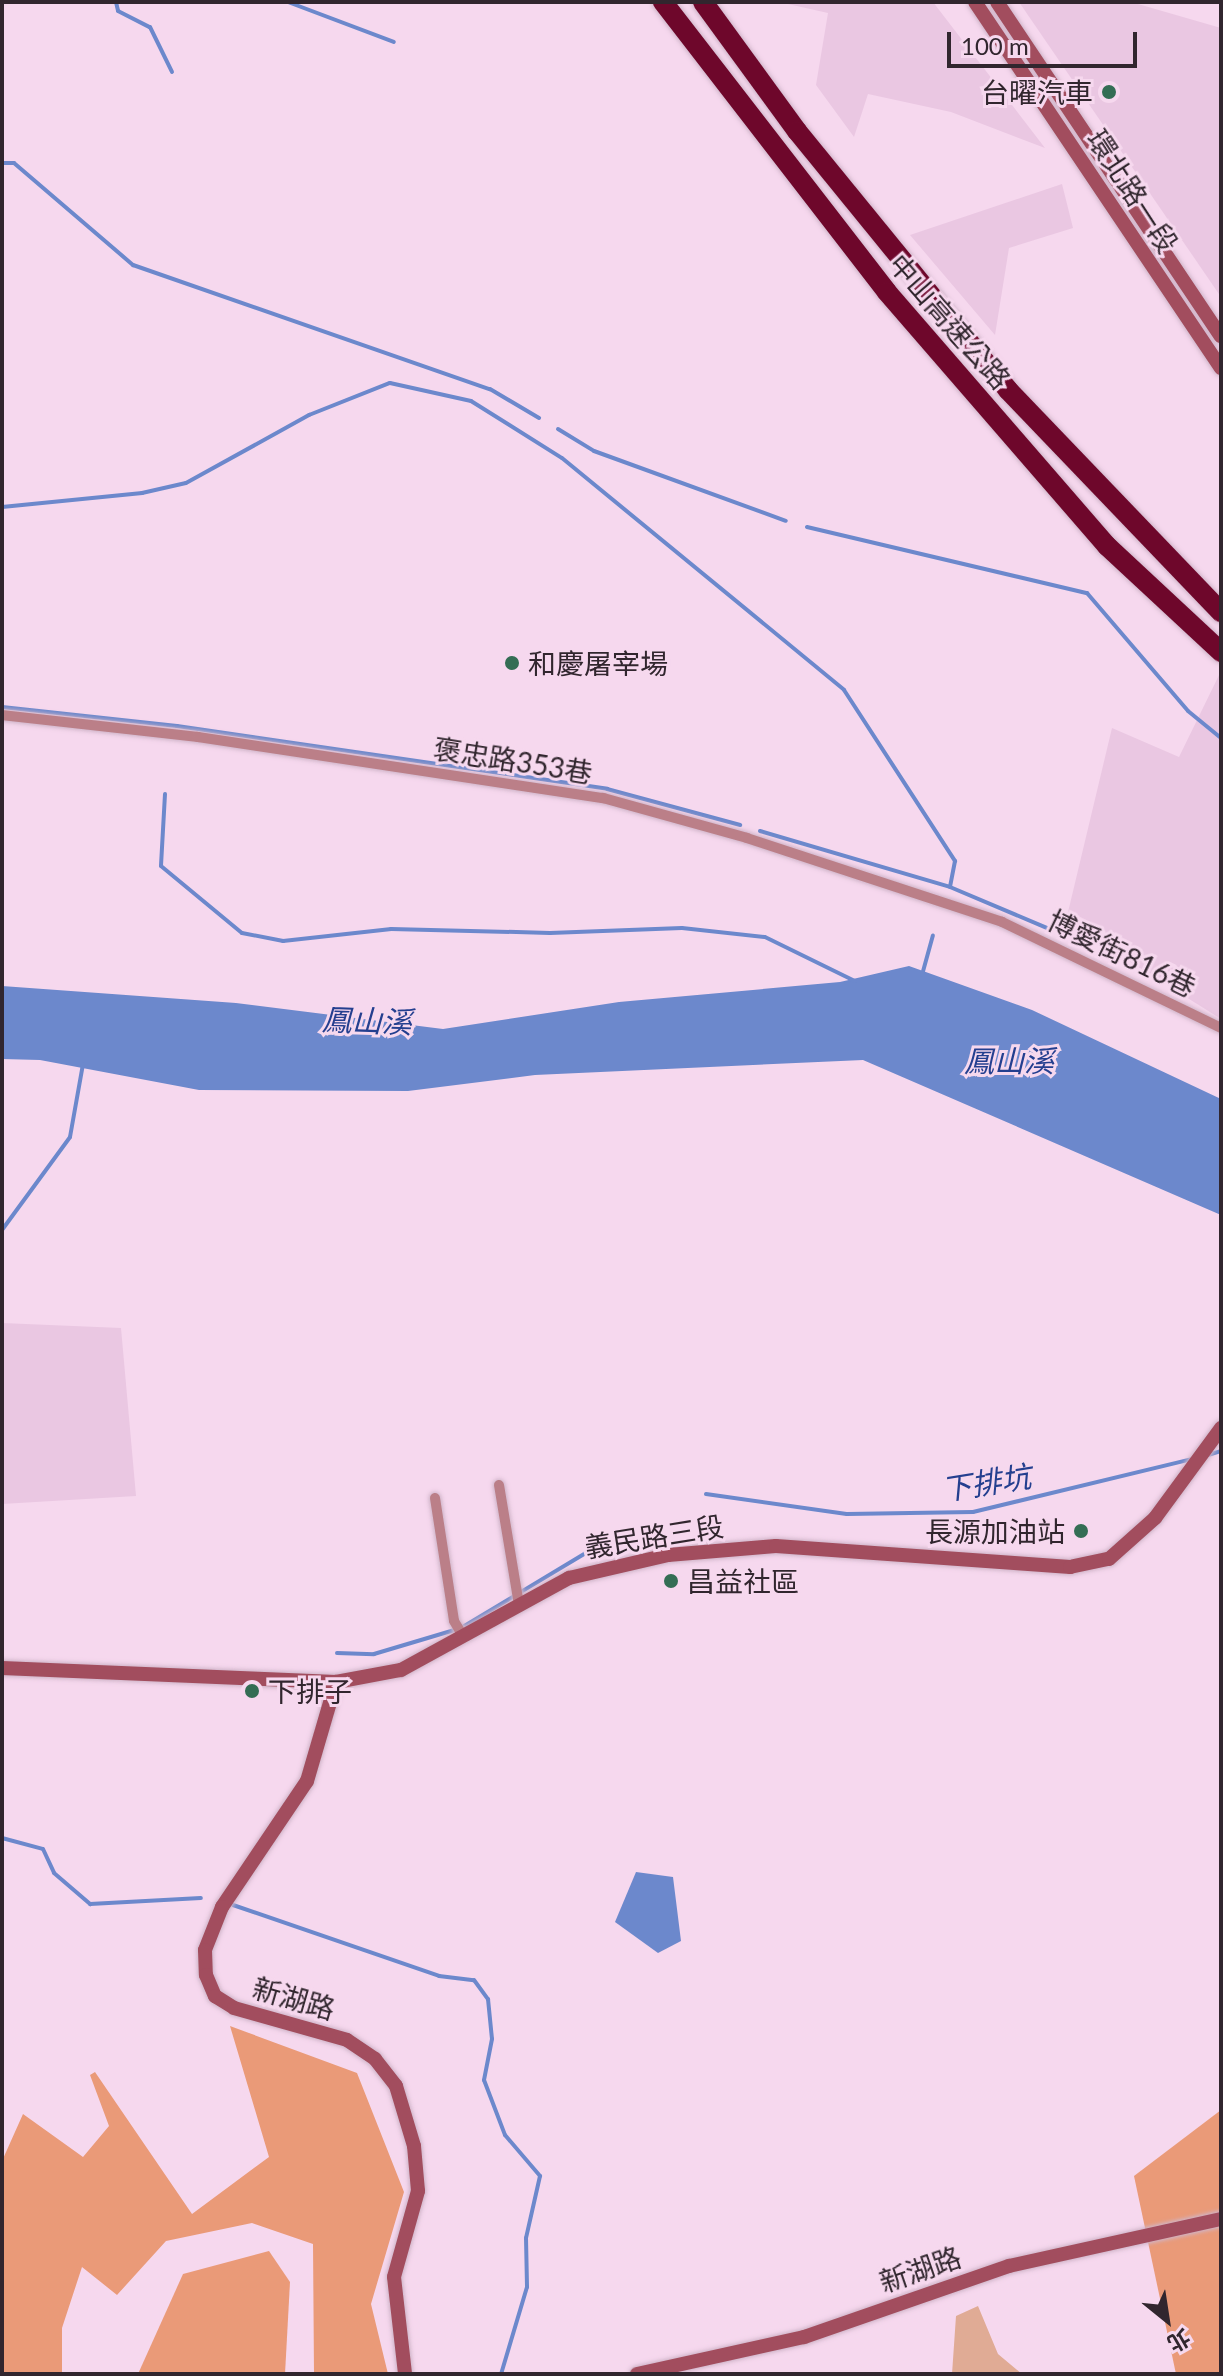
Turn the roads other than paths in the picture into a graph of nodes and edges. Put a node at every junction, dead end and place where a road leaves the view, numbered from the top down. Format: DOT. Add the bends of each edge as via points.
graph roads {
  1 [pos="663,2"];
  2 [pos="703,2"];
  3 [pos="975,2"];
  4 [pos="997,2"];
  5 [pos="1221,336"];
  6 [pos="1221,368"];
  7 [pos="1221,612"];
  8 [pos="1221,652"];
  9 [pos="2,715"];
  10 [pos="1002,922"];
  11 [pos="1221,1028"];
  12 [pos="1221,1428"];
  13 [pos="499,1485"];
  14 [pos="435,1498"];
  15 [pos="519,1605"];
  16 [pos="463,1636"];
  17 [pos="2,1668"];
  18 [pos="336,1682"];
  19 [pos="1221,2219"];
  20 [pos="405,2374"];
  21 [pos="637,2374"];
  1 -- 8 [label="highway, 中山高速公路" via="887,292 1107,546"];
  2 -- 7 [label="highway, 中山高速公路" via="797,131 1008,390"];
  3 -- 6 [label="street, 環北路一段"];
  4 -- 5 [label="street, 環北路一段"];
  9 -- 10 [label="street, 褒忠路353巷" via="198,737 603,798 747,838"];
  10 -- 11 [label="street, 博愛街816巷"];
  12 -- 15 [label="street, 義民路三段" via="1135,1540 1109,1559 1070,1567 776,1546 668,1555 603,1567"];
  13 -- 15 [label="street"];
  14 -- 16 [label="street" via="454,1621"];
  15 -- 16 [label="street, 義民路三段"];
  16 -- 18 [label="street, 義民路三段" via="401,1670"];
  17 -- 18 [label="street, 義民路三段"];
  18 -- 20 [label="street, 新湖路" via="307,1781 222,1907 205,1950 206,1975 215,1996 234,2008 347,2040 375,2059 396,2086 414,2146 418,2191 394,2277"];
  19 -- 21 [label="street, 新湖路" via="1009,2266 804,2337"];
}
